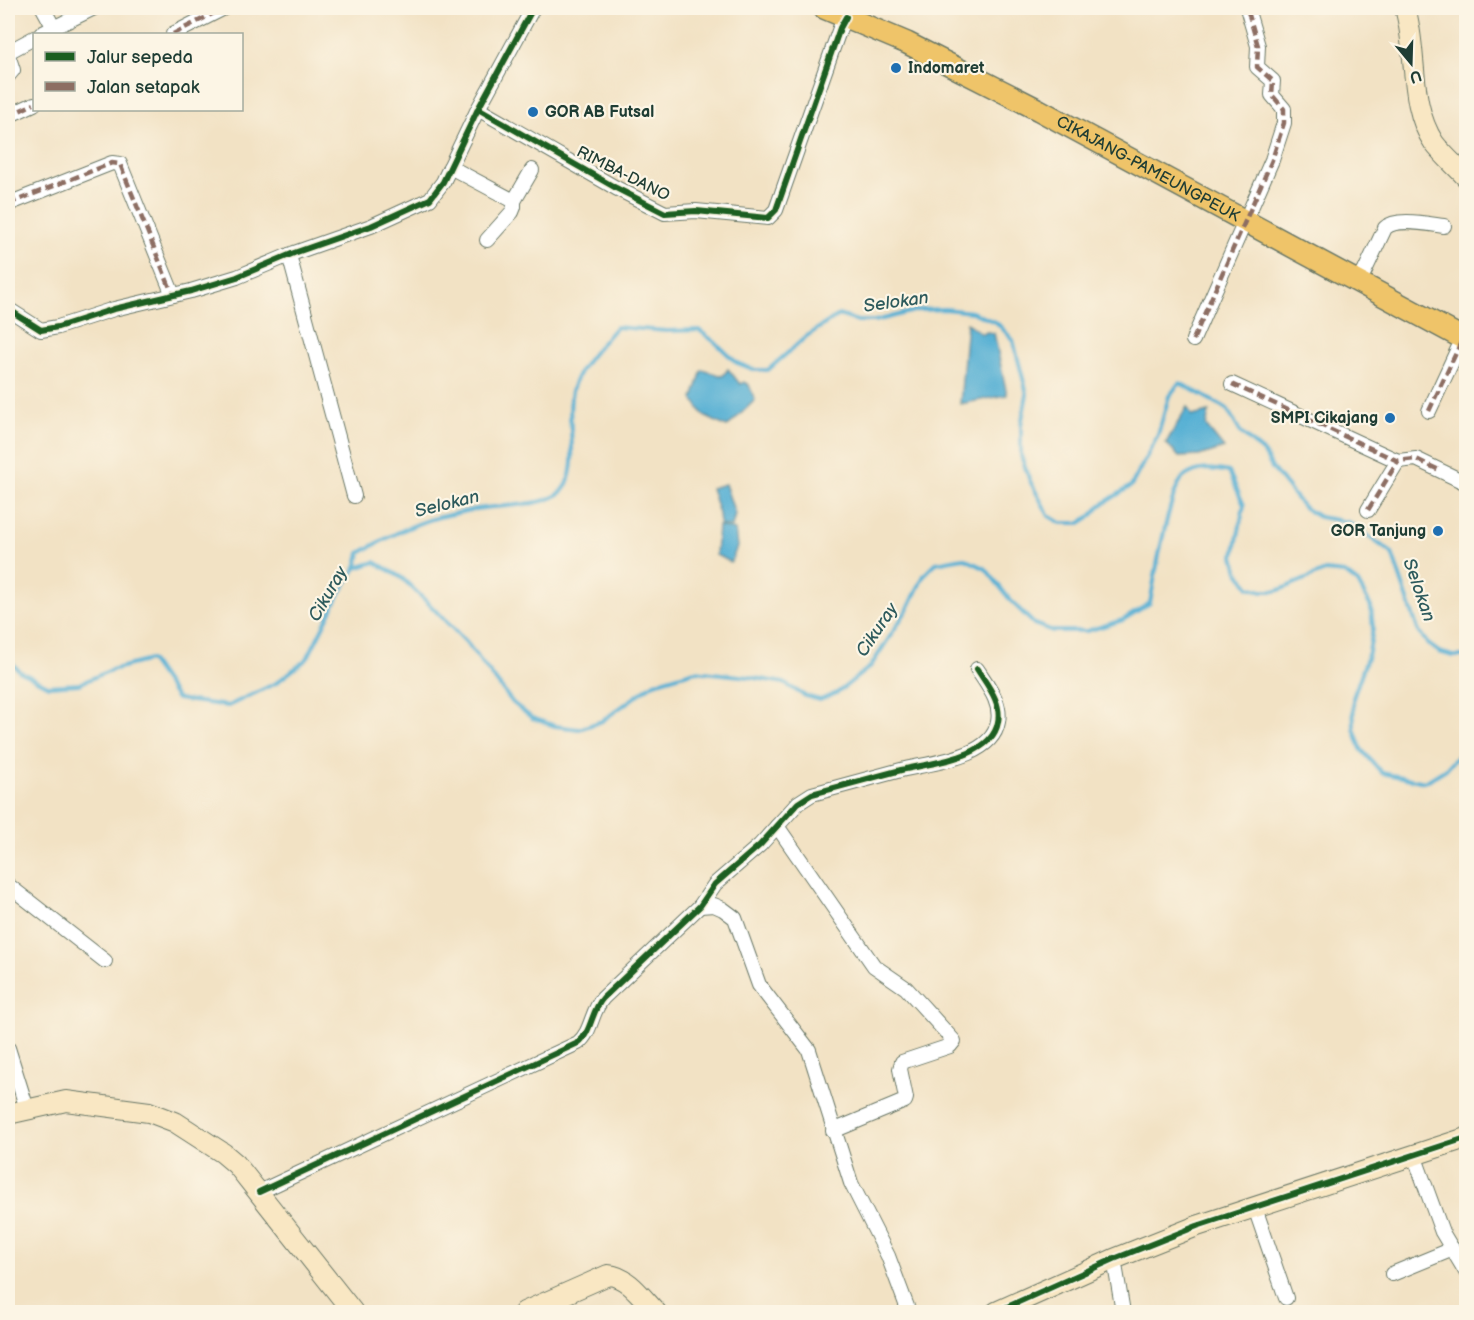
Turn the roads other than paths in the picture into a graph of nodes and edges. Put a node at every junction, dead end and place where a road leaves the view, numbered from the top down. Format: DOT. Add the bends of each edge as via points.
graph roads {
  1 [pos="43,8"];
  2 [pos="94,8"];
  3 [pos="224,8"];
  4 [pos="534,8"];
  5 [pos="824,8"];
  6 [pos="1247,8"];
  7 [pos="1405,8"];
  8 [pos="846,17"];
  9 [pos="54,28"];
  10 [pos="43,33"];
  11 [pos="175,33"];
  12 [pos="33,39"];
  13 [pos="8,53"];
  14 [pos="8,76"];
  15 [pos="33,104"];
  16 [pos="478,109"];
  17 [pos="8,116"];
  18 [pos="450,167"];
  19 [pos="532,170"];
  20 [pos="1467,177"];
  21 [pos="514,201"];
  22 [pos="8,204"];
  23 [pos="1245,219"];
  24 [pos="1444,226"];
  25 [pos="487,240"];
  26 [pos="289,255"];
  27 [pos="1360,281"];
  28 [pos="173,295"];
  29 [pos="8,309"];
  30 [pos="1465,339"];
  31 [pos="1192,340"];
  32 [pos="1232,384"];
  33 [pos="1429,411"];
  34 [pos="1398,461"];
  35 [pos="1467,483"];
  36 [pos="354,496"];
  37 [pos="1368,510"];
  38 [pos="977,669"];
  39 [pos="777,826"];
  40 [pos="8,885"];
  41 [pos="700,906"];
  42 [pos="105,961"];
  43 [pos="8,1048"];
  44 [pos="27,1109"];
  45 [pos="8,1114"];
  46 [pos="833,1131"];
  47 [pos="1467,1138"];
  48 [pos="1414,1155"];
  49 [pos="259,1192"];
  50 [pos="1255,1208"];
  51 [pos="1453,1249"];
  52 [pos="1114,1259"];
  53 [pos="1467,1272"];
  54 [pos="1392,1274"];
  55 [pos="1286,1298"];
  56 [pos="353,1312"];
  57 [pos="524,1312"];
  58 [pos="656,1312"];
  59 [pos="909,1312"];
  60 [pos="996,1312"];
  61 [pos="1123,1312"];
  1 -- 9 [label="street"];
  2 -- 9 [label="street"];
  3 -- 11 [label="street"];
  4 -- 16 [label="street"];
  5 -- 8 [label="main road, CIKAJANG-PAMEUNGPEUK"];
  6 -- 23 [label="street" via="1258,46 1257,67 1272,81 1272,95 1284,109 1284,123"];
  7 -- 20 [label="street" via="1425,127 1435,144"];
  8 -- 16 [label="street, RIMBA-DANO" via="776,210 768,218 696,211 665,213"];
  8 -- 23 [label="main road, CIKAJANG-PAMEUNGPEUK" via="907,43"];
  9 -- 10 [label="street"];
  12 -- 13 [label="street"];
  13 -- 14 [label="street" via="13,70"];
  15 -- 17 [label="street"];
  16 -- 18 [label="street"];
  18 -- 21 [label="street"];
  18 -- 26 [label="street" via="430,199 371,226"];
  19 -- 21 [label="street"];
  21 -- 25 [label="street" via="512,212"];
  22 -- 28 [label="street" via="112,163 120,164"];
  23 -- 27 [label="main road, CIKAJANG-PAMEUNGPEUK"];
  23 -- 31 [label="street"];
  24 -- 27 [label="street" via="1389,224"];
  26 -- 28 [label="street" via="237,277"];
  26 -- 36 [label="street"];
  27 -- 30 [label="main road, CIKAJANG-PAMEUNGPEUK"];
  28 -- 29 [label="street" via="41,330"];
  30 -- 33 [label="street"];
  32 -- 34 [label="street"];
  34 -- 35 [label="street" via="1416,459"];
  34 -- 37 [label="street"];
  38 -- 39 [label="street" via="996,699 999,712 998,724 986,742 945,762 812,794"];
  39 -- 41 [label="street" via="715,884"];
  39 -- 46 [label="street" via="874,966 906,988 954,1041 950,1046 902,1062 905,1101"];
  40 -- 42 [label="street"];
  41 -- 46 [label="street" via="723,909 735,918 759,985 810,1050"];
  41 -- 49 [label="street" via="598,1003 586,1034 578,1043"];
  43 -- 44 [label="street"];
  44 -- 45 [label="street"];
  44 -- 49 [label="street" via="66,1101 157,1114 229,1158"];
  46 -- 59 [label="street" via="853,1190 888,1256"];
  47 -- 48 [label="street"];
  48 -- 50 [label="street"];
  48 -- 51 [label="street" via="1436,1218"];
  49 -- 56 [label="street"];
  50 -- 52 [label="street"];
  50 -- 55 [label="street"];
  51 -- 53 [label="street"];
  51 -- 54 [label="street"];
  52 -- 60 [label="street"];
  52 -- 61 [label="street"];
  57 -- 58 [label="street" via="608,1275 623,1279"];
}
